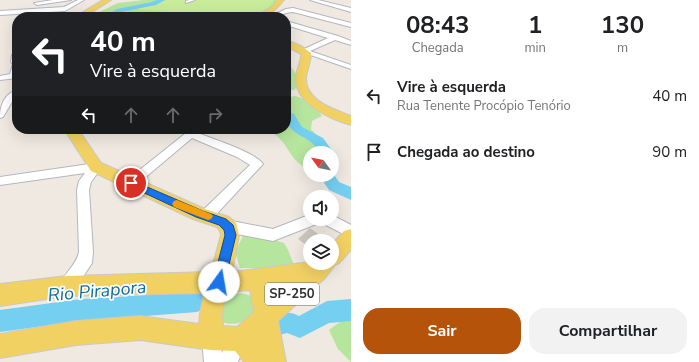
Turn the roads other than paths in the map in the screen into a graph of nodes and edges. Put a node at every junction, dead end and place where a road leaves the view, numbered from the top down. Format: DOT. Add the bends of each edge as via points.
graph roads {
  1 [pos="69,0"];
  2 [pos="82,0"];
  3 [pos="108,0"];
  4 [pos="281,0"];
  5 [pos="312,0"];
  6 [pos="31,3"];
  7 [pos="351,10"];
  8 [pos="12,12"];
  9 [pos="16,12"];
  10 [pos="88,12"];
  11 [pos="268,12"];
  12 [pos="284,12"];
  13 [pos="0,13"];
  14 [pos="291,25"];
  15 [pos="351,26"];
  16 [pos="351,30"];
  17 [pos="334,38"];
  18 [pos="351,43"];
  19 [pos="297,52"];
  20 [pos="351,67"];
  21 [pos="12,76"];
  22 [pos="0,78"];
  23 [pos="12,97"];
  24 [pos="0,115"];
  25 [pos="351,121"];
  26 [pos="74,134"];
  27 [pos="192,134"];
  28 [pos="198,134"];
  29 [pos="96,167"];
  30 [pos="0,181"];
  31 [pos="131,183"];
  32 [pos="206,216"];
  33 [pos="303,223"];
  34 [pos="339,226"];
  35 [pos="228,227"];
  36 [pos="351,232"];
  37 [pos="351,237"];
  38 [pos="339,249"];
  39 [pos="303,269"];
  40 [pos="318,270"];
  41 [pos="258,280"];
  42 [pos="219,282"];
  43 [pos="67,286"];
  44 [pos="0,295"];
  45 [pos="267,317"];
  46 [pos="211,338"];
  47 [pos="239,339"];
  48 [pos="0,346"];
  49 [pos="214,362"];
  50 [pos="228,362"];
  51 [pos="261,362"];
  52 [pos="274,362"];
  1 -- 6 [label="street"];
  2 -- 9 [label="street" via="64,9"];
  3 -- 10 [label="main road"];
  4 -- 11 [label="main road"];
  5 -- 7 [label="street"];
  8 -- 13 [label="street"];
  12 -- 15 [label="street" via="293,10"];
  14 -- 17 [label="street"];
  16 -- 17 [label="street"];
  17 -- 18 [label="street"];
  17 -- 19 [label="street"];
  19 -- 20 [label="street" via="320,56"];
  19 -- 25 [label="main road" via="302,72 302,89 306,96"];
  21 -- 22 [label="street"];
  23 -- 24 [label="street"];
  26 -- 29 [label="main road"];
  27 -- 31 [label="street"];
  28 -- 32 [label="street" via="258,164"];
  29 -- 30 [label="street"];
  29 -- 31 [label="main road"];
  29 -- 43 [label="street" via="88,175 84,186 84,263"];
  31 -- 32 [label="main road"];
  32 -- 35 [label="main road" via="223,222"];
  33 -- 35 [label="street" via="273,235"];
  34 -- 36 [label="street"];
  35 -- 42 [label="main road" via="230,235"];
  37 -- 38 [label="main road, SP-250"];
  39 -- 41 [label="main road, SP-250"];
  40 -- 45 [label="main road, SP-250"];
  41 -- 42 [label="main road, SP-250"];
  41 -- 45 [label="main road"];
  42 -- 43 [label="main road"];
  42 -- 46 [label="main road" via="211,314"];
  43 -- 44 [label="main road"];
  45 -- 47 [label="main road"];
  45 -- 52 [label="main road, SP-250"];
  46 -- 47 [label="main road"];
  46 -- 48 [label="main road" via="140,328 76,333"];
  46 -- 49 [label="street"];
  47 -- 50 [label="street"];
  47 -- 51 [label="main road"];
}
